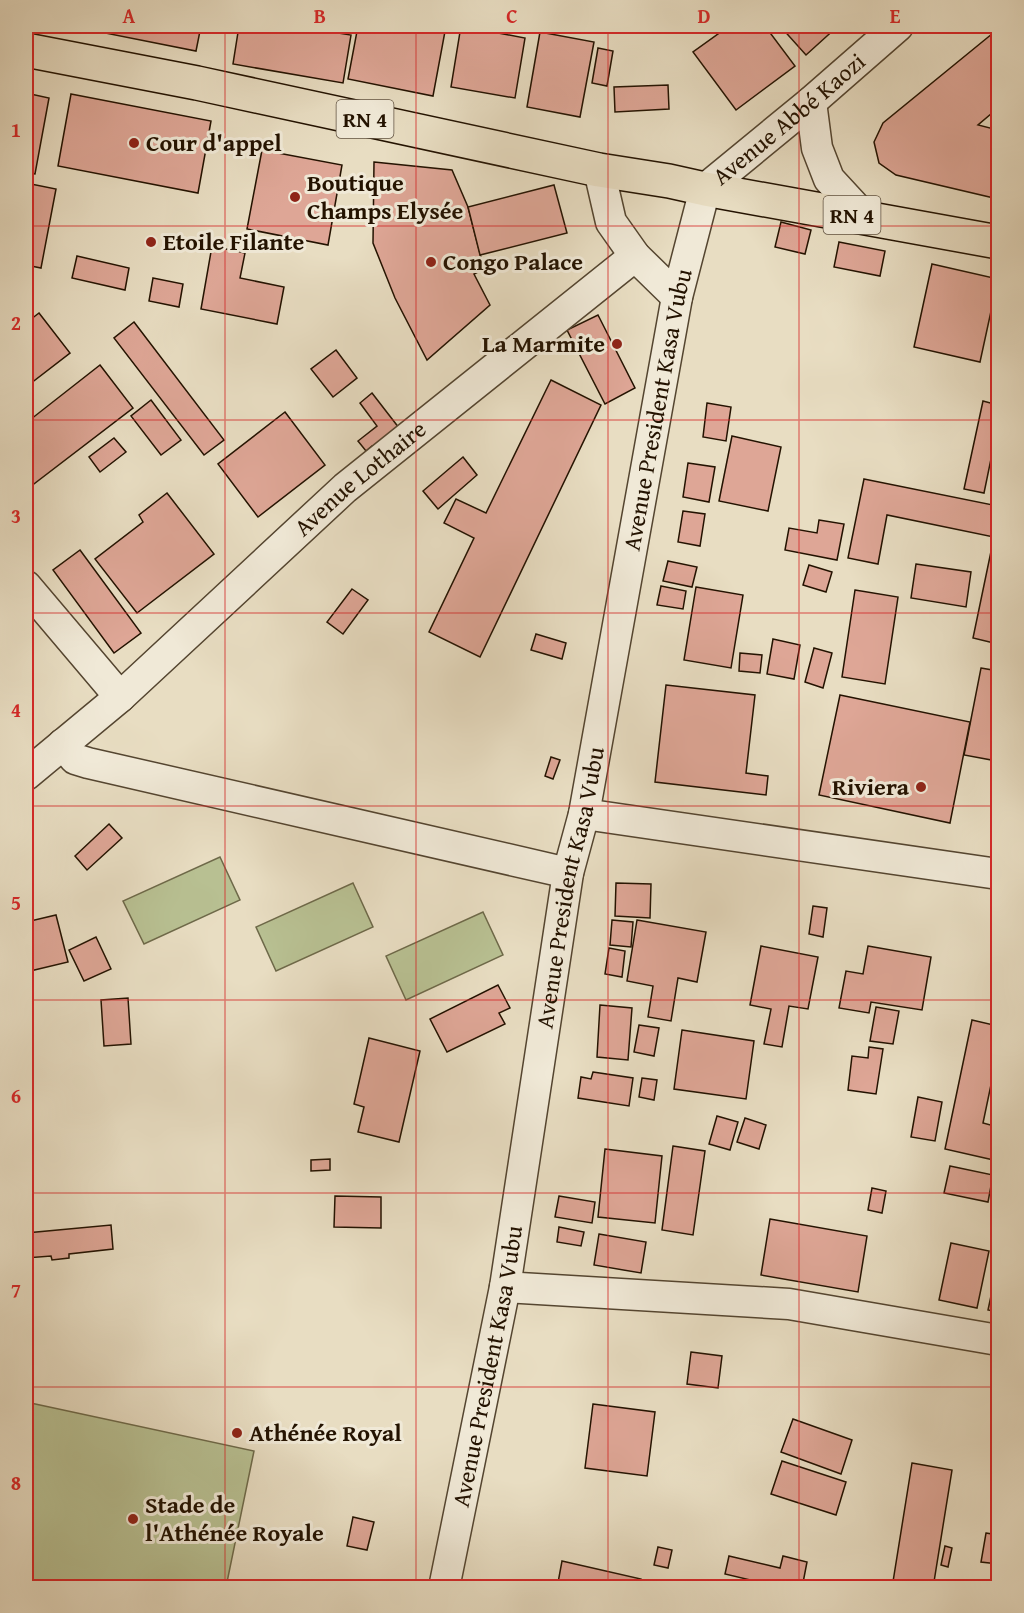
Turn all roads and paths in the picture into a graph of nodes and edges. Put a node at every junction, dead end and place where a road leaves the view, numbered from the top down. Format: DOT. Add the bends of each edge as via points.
graph roads {
  1 [pos="898,26"];
  2 [pos="26,50"];
  3 [pos="811,102"];
  4 [pos="599,170"];
  5 [pos="705,189"];
  6 [pos="865,218"];
  7 [pos="999,242"];
  8 [pos="635,256"];
  9 [pos="676,297"];
  10 [pos="26,586"];
  11 [pos="120,697"];
  12 [pos="63,744"];
  13 [pos="26,775"];
  14 [pos="584,814"];
  15 [pos="568,873"];
  16 [pos="999,874"];
  17 [pos="505,1287"];
  18 [pos="999,1340"];
  19 [pos="444,1587"];
  1 -- 3 [label="street, Avenue Abbé Kaozi"];
  2 -- 4 [label="highway, RN 4"];
  3 -- 5 [label="street, Avenue Abbé Kaozi"];
  3 -- 6 [label="street" via="817,148 829,178"];
  4 -- 5 [label="highway, RN 4"];
  4 -- 8 [label="street" via="611,222"];
  5 -- 6 [label="highway, RN 4"];
  5 -- 9 [label="street, Avenue President Kasa Vubu"];
  6 -- 7 [label="highway, RN 4"];
  8 -- 9 [label="street"];
  8 -- 11 [label="street, Avenue Lothaire" via="345,488"];
  9 -- 14 [label="street, Avenue President Kasa Vubu"];
  10 -- 11 [label="street"];
  11 -- 12 [label="street, Avenue Lothaire"];
  12 -- 13 [label="street, Avenue Lothaire"];
  12 -- 15 [label="street" via="75,759 88,763"];
  14 -- 15 [label="street, Avenue President Kasa Vubu"];
  14 -- 16 [label="street"];
  15 -- 17 [label="street, Avenue President Kasa Vubu"];
  17 -- 18 [label="street" via="789,1304"];
  17 -- 19 [label="street, Avenue President Kasa Vubu"];
}
